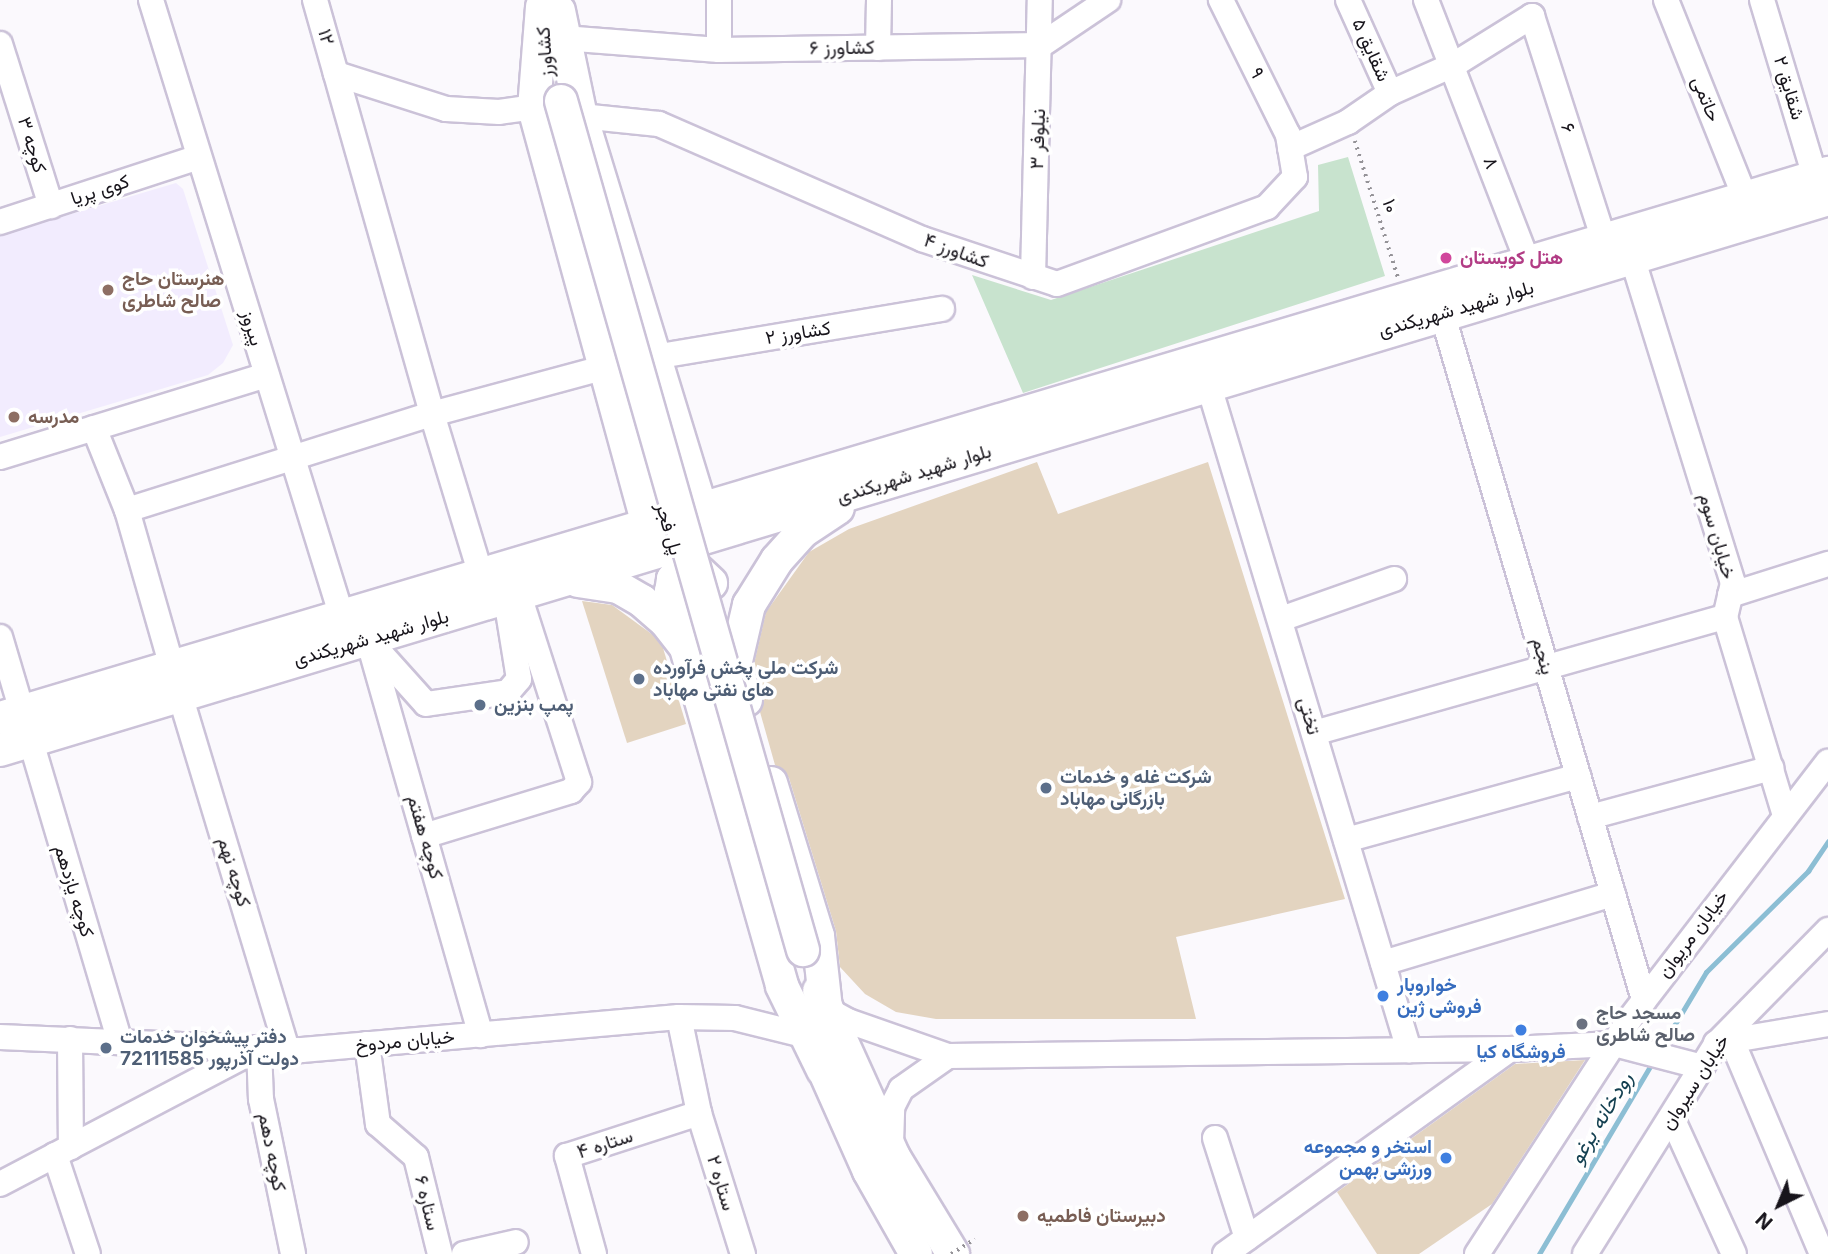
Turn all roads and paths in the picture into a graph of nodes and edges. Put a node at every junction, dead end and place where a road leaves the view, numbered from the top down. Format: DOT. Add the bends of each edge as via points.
graph roads {
  1 [pos="150,0"];
  2 [pos="315,0"];
  3 [pos="719,0"];
  4 [pos="879,0"];
  5 [pos="1040,0"];
  6 [pos="1108,0"];
  7 [pos="1221,0"];
  8 [pos="1348,0"];
  9 [pos="1426,0"];
  10 [pos="1666,0"];
  11 [pos="1762,0"];
  12 [pos="1535,8"];
  13 [pos="553,11"];
  14 [pos="0,44"];
  15 [pos="1041,45"];
  16 [pos="878,48"];
  17 [pos="719,50"];
  18 [pos="1455,64"];
  19 [pos="336,75"];
  20 [pos="1390,93"];
  21 [pos="556,108"];
  22 [pos="1348,122"];
  23 [pos="1290,148"];
  24 [pos="199,157"];
  25 [pos="1824,183"];
  26 [pos="1745,198"];
  27 [pos="51,206"];
  28 [pos="0,222"];
  29 [pos="1604,240"];
  30 [pos="1632,257"];
  31 [pos="1528,262"];
  32 [pos="1033,277"];
  33 [pos="1405,299"];
  34 [pos="942,309"];
  35 [pos="1443,313"];
  36 [pos="654,357"];
  37 [pos="602,368"];
  38 [pos="267,375"];
  39 [pos="1208,383"];
  40 [pos="432,414"];
  41 [pos="94,428"];
  42 [pos="0,457"];
  43 [pos="292,458"];
  44 [pos="890,481"];
  45 [pos="701,509"];
  46 [pos="127,510"];
  47 [pos="648,525"];
  48 [pos="1828,564"];
  49 [pos="481,575"];
  50 [pos="1394,579"];
  51 [pos="566,581"];
  52 [pos="513,597"];
  53 [pos="1728,606"];
  54 [pos="342,617"];
  55 [pos="1281,619"];
  56 [pos="0,637"];
  57 [pos="368,639"];
  58 [pos="686,648"];
  59 [pos="735,665"];
  60 [pos="1547,668"];
  61 [pos="176,681"];
  62 [pos="12,731"];
  63 [pos="1314,733"];
  64 [pos="1828,762"];
  65 [pos="1771,768"];
  66 [pos="1578,776"];
  67 [pos="1785,816"];
  68 [pos="1590,817"];
  69 [pos="424,836"];
  70 [pos="1346,840"];
  71 [pos="1613,894"];
  72 [pos="1828,930"];
  73 [pos="795,952"];
  74 [pos="1383,963"];
  75 [pos="1644,1000"];
  76 [pos="826,1009"];
  77 [pos="679,1017"];
  78 [pos="1828,1024"];
  79 [pos="481,1035"];
  80 [pos="807,1036"];
  81 [pos="0,1037"];
  82 [pos="70,1039"];
  83 [pos="119,1040"];
  84 [pos="1724,1042"];
  85 [pos="368,1044"];
  86 [pos="1614,1044"];
  87 [pos="259,1048"];
  88 [pos="288,1049"];
  89 [pos="1510,1049"];
  90 [pos="1409,1050"];
  91 [pos="947,1056"];
  92 [pos="1702,1067"];
  93 [pos="823,1070"];
  94 [pos="699,1113"];
  95 [pos="1672,1118"];
  96 [pos="1215,1138"];
  97 [pos="63,1151"];
  98 [pos="894,1157"];
  99 [pos="0,1184"];
  100 [pos="1247,1238"];
  101 [pos="516,1242"];
  102 [pos="960,1249"];
  103 [pos="88,1254"];
  104 [pos="293,1254"];
  105 [pos="440,1254"];
  106 [pos="464,1254"];
  107 [pos="594,1254"];
  108 [pos="743,1254"];
  109 [pos="916,1254"];
  110 [pos="1226,1254"];
  111 [pos="1477,1254"];
  112 [pos="1585,1254"];
  113 [pos="1734,1254"];
  114 [pos="1822,1254"];
  1 -- 24 [label="street, پیروز"];
  2 -- 19 [label="street, ۱۲"];
  3 -- 17 [label="street"];
  4 -- 16 [label="street"];
  5 -- 15 [label="street, نیلوفر ۳"];
  6 -- 15 [label="street"];
  7 -- 23 [label="street, ۹"];
  8 -- 20 [label="street, شقایق ۵"];
  9 -- 18 [label="street, ۸"];
  10 -- 26 [label="street, حاتمی"];
  11 -- 25 [label="street, شقایق ۲"];
  12 -- 18 [label="street"];
  12 -- 29 [label="street, ۶"];
  13 -- 17 [label="street, کشاورز ۶"];
  13 -- 21 [label="main road, کشاورز"];
  14 -- 27 [label="street, کوچه ۳"];
  15 -- 16 [label="street, کشاورز ۶"];
  15 -- 32 [label="street, نیلوفر ۳"];
  16 -- 17 [label="street, کشاورز ۶"];
  18 -- 20 [label="street"];
  18 -- 31 [label="street, ۸"];
  19 -- 21 [label="street, کشاورز ۴" via="446,109"];
  19 -- 40 [label="street, ۱۲"];
  20 -- 22 [label="street, شقایق ۵"];
  21 -- 32 [label="street, کشاورز ۴" via="659,124 825,200"];
  21 -- 36 [label="main road"];
  21 -- 37 [label="main road"];
  21 -- 73 [label="main road, پل فجر"];
  22 -- 23 [label="street, شقایق ۵"];
  22 -- 33 [label="path, ۱۰"];
  23 -- 32 [label="street, کشاورز ۴" via="1295,177 1267,207 1057,284"];
  24 -- 27 [label="street, کوی پریا"];
  24 -- 38 [label="street, پیروز"];
  25 -- 26 [label="main road, بلوار شهید شهریکندی"];
  25 -- 30 [label="main road, بلوار شهید شهریکندی"];
  26 -- 29 [label="main road, بلوار شهید شهریکندی"];
  27 -- 28 [label="street, کوی پریا"];
  29 -- 31 [label="main road, بلوار شهید شهریکندی"];
  30 -- 35 [label="main road, بلوار شهید شهریکندی"];
  30 -- 53 [label="street, خیابان سوم" via="1732,583"];
  31 -- 33 [label="main road, بلوار شهید شهریکندی"];
  33 -- 45 [label="main road, بلوار شهید شهریکندی"];
  34 -- 36 [label="street, کشاورز ۲"];
  35 -- 39 [label="main road, بلوار شهید شهریکندی"];
  35 -- 60 [label="street, پنجم"];
  36 -- 45 [label="main road"];
  37 -- 40 [label="street"];
  37 -- 47 [label="main road"];
  38 -- 41 [label="street"];
  38 -- 43 [label="street, پیروز"];
  39 -- 44 [label="main road, بلوار شهید شهریکندی"];
  39 -- 55 [label="street, تختی"];
  40 -- 43 [label="street"];
  40 -- 49 [label="street, ۱۲"];
  41 -- 42 [label="street"];
  41 -- 46 [label="street, کوچه نهم"];
  43 -- 46 [label="street"];
  43 -- 54 [label="street, پیروز"];
  44 -- 51 [label="main road, بلوار شهید شهریکندی"];
  44 -- 59 [label="main road" via="833,511 803,532 777,560 749,605"];
  45 -- 47 [label="main road, بلوار شهید شهریکندی"];
  46 -- 61 [label="street, کوچه نهم"];
  47 -- 49 [label="main road, بلوار شهید شهریکندی"];
  48 -- 53 [label="street"];
  49 -- 54 [label="main road, بلوار شهید شهریکندی"];
  50 -- 55 [label="street"];
  51 -- 52 [label="main road, بلوار شهید شهریکندی"];
  51 -- 58 [label="main road" via="618,587 666,622"];
  52 -- 57 [label="main road, بلوار شهید شهریکندی"];
  52 -- 57 [label="street" via="520,679 508,692 426,704"];
  52 -- 69 [label="street" via="579,782 571,791"];
  53 -- 60 [label="street"];
  53 -- 65 [label="street, خیابان سوم"];
  54 -- 61 [label="main road, بلوار شهید شهریکندی"];
  55 -- 63 [label="street, تختی"];
  56 -- 62 [label="street, کوچه یازدهم"];
  57 -- 61 [label="main road, بلوار شهید شهریکندی"];
  57 -- 69 [label="street, کوچه هفتم"];
  58 -- 59 [label="main road" via="671,585 682,570 695,568 706,574 713,586"];
  58 -- 80 [label="main road" via="782,985"];
  59 -- 76 [label="main road" via="818,936"];
  60 -- 63 [label="street"];
  60 -- 66 [label="street, پنجم"];
  61 -- 62 [label="main road, بلوار شهید شهریکندی"];
  61 -- 88 [label="street, کوچه نهم"];
  62 -- 83 [label="street, کوچه یازدهم"];
  63 -- 70 [label="street, تختی"];
  64 -- 67 [label="street, خیابان مریوان"];
  65 -- 67 [label="street, خیابان سوم"];
  65 -- 68 [label="street"];
  66 -- 68 [label="street, پنجم"];
  66 -- 70 [label="street"];
  67 -- 75 [label="street, خیابان مریوان"];
  68 -- 71 [label="street, پنجم"];
  69 -- 79 [label="street, کوچه هفتم"];
  70 -- 74 [label="street, تختی"];
  71 -- 74 [label="street"];
  71 -- 75 [label="street, پنجم"];
  72 -- 84 [label="street, خیابان سیروان"];
  73 -- 76 [label="main road"];
  73 -- 93 [label="main road"];
  74 -- 90 [label="street, تختی"];
  75 -- 86 [label="street, خیابان مریوان"];
  76 -- 91 [label="street"];
  76 -- 98 [label="main road"];
  77 -- 79 [label="street, خیابان مردوخ"];
  77 -- 80 [label="street, خیابان مردوخ" via="734,1018"];
  77 -- 94 [label="street, ستاره ۲"];
  78 -- 84 [label="street"];
  79 -- 85 [label="street, خیابان مردوخ"];
  80 -- 93 [label="main road"];
  81 -- 82 [label="street, خیابان مردوخ"];
  82 -- 83 [label="street, خیابان مردوخ"];
  82 -- 97 [label="street"];
  83 -- 87 [label="street, خیابان مردوخ"];
  84 -- 92 [label="street, خیابان سیروان"];
  84 -- 114 [label="street"];
  85 -- 88 [label="street, خیابان مردوخ"];
  85 -- 105 [label="street, ستاره ۶" via="378,1124 416,1157"];
  86 -- 89 [label="street"];
  86 -- 92 [label="street"];
  86 -- 111 [label="street, خیابان مریوان"];
  87 -- 88 [label="street, خیابان مردوخ"];
  87 -- 97 [label="street"];
  87 -- 104 [label="street, کوچه دهم" via="261,1099"];
  89 -- 90 [label="street"];
  89 -- 100 [label="street"];
  90 -- 91 [label="street"];
  91 -- 98 [label="street" via="909,1082 892,1107 888,1128"];
  92 -- 95 [label="street, خیابان سیروان"];
  93 -- 109 [label="main road" via="869,1171"];
  94 -- 107 [label="street, ستاره ۴" via="567,1156"];
  94 -- 108 [label="street, ستاره ۲"];
  95 -- 112 [label="street, خیابان سیروان"];
  95 -- 113 [label="street"];
  96 -- 100 [label="street"];
  97 -- 99 [label="street"];
  97 -- 103 [label="street"];
  98 -- 102 [label="main road"];
  100 -- 110 [label="street"];
  101 -- 106 [label="street"];
}
